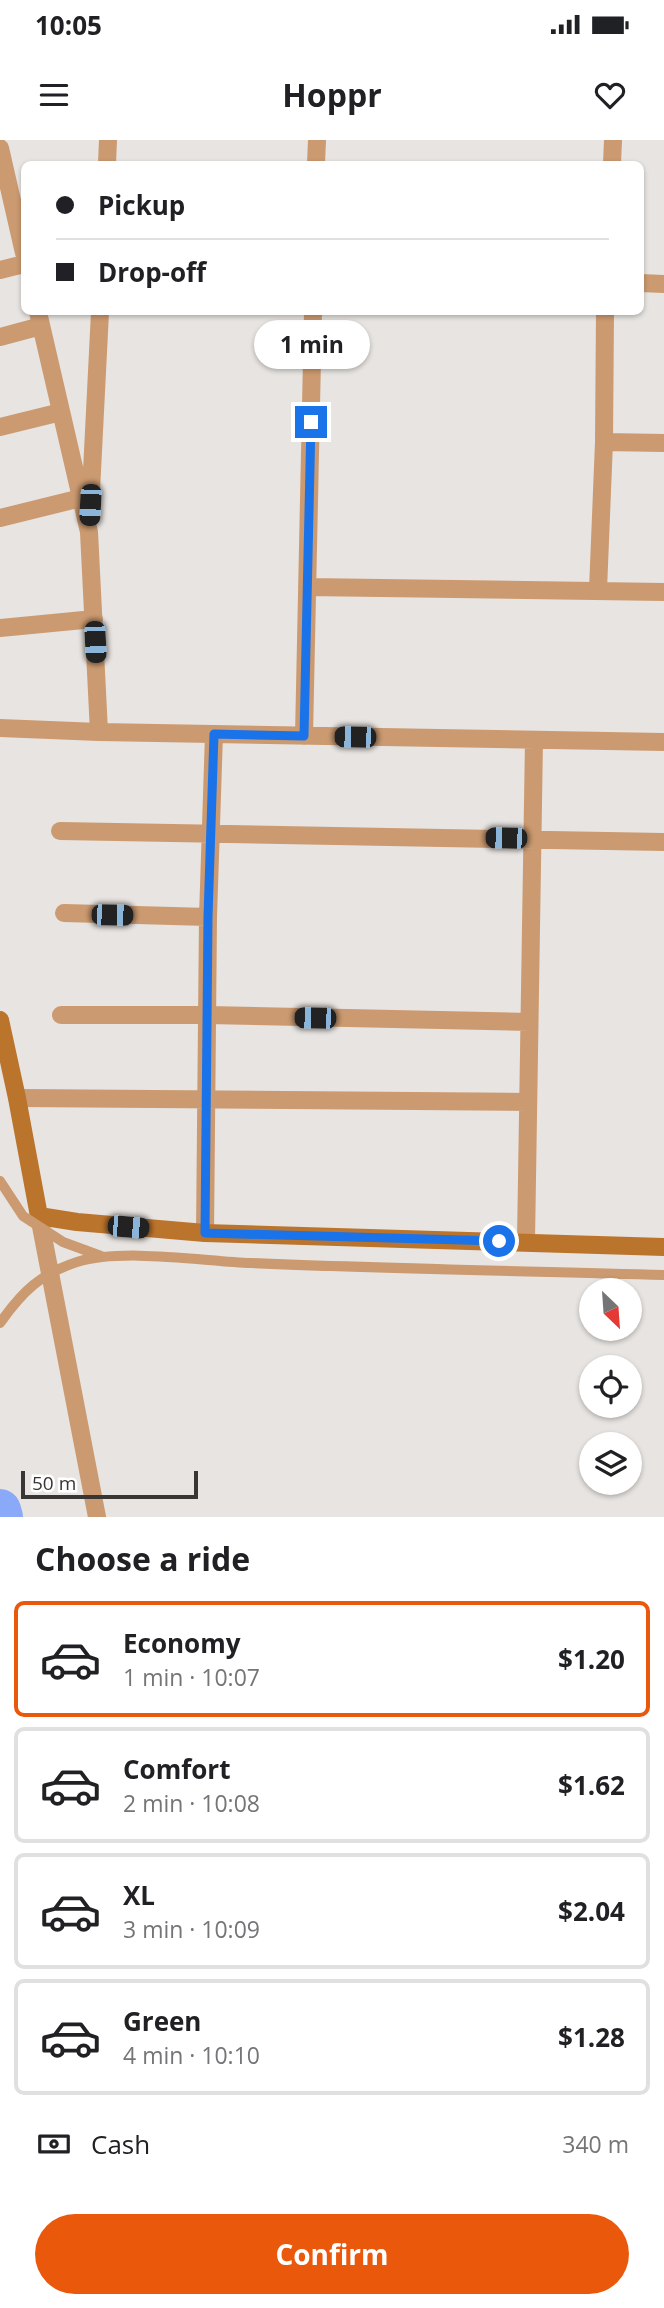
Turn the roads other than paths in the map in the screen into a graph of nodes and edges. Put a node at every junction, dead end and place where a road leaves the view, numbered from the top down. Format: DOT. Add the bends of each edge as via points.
graph roads {
  1 [pos="108,140"];
  2 [pos="317,140"];
  3 [pos="613,140"];
  4 [pos="0,148"];
  5 [pos="107,161"];
  6 [pos="316,161"];
  7 [pos="612,161"];
  8 [pos="21,240"];
  9 [pos="21,265"];
  10 [pos="0,270"];
  11 [pos="644,283"];
  12 [pos="664,284"];
  13 [pos="100,315"];
  14 [pos="313,315"];
  15 [pos="605,315"];
  16 [pos="39,319"];
  17 [pos="0,337"];
  18 [pos="61,412"];
  19 [pos="0,427"];
  20 [pos="604,442"];
  21 [pos="664,443"];
  22 [pos="81,498"];
  23 [pos="0,518"];
  24 [pos="89,532"];
  25 [pos="307,587"];
  26 [pos="598,590"];
  27 [pos="664,593"];
  28 [pos="94,619"];
  29 [pos="0,628"];
  30 [pos="0,728"];
  31 [pos="99,732"];
  32 [pos="214,734"];
  33 [pos="304,736"];
  34 [pos="534,740"];
  35 [pos="664,742"];
  36 [pos="60,831"];
  37 [pos="211,834"];
  38 [pos="532,838"];
  39 [pos="664,842"];
  40 [pos="64,913"];
  41 [pos="208,917"];
  42 [pos="61,1015"];
  43 [pos="208,1015"];
  44 [pos="0,1020"];
  45 [pos="529,1022"];
  46 [pos="17,1098"];
  47 [pos="207,1098"];
  48 [pos="528,1102"];
  49 [pos="0,1181"];
  50 [pos="39,1216"];
  51 [pos="205,1233"];
  52 [pos="526,1241"];
  53 [pos="664,1247"];
  54 [pos="104,1257"];
  55 [pos="664,1275"];
  56 [pos="0,1323"];
  57 [pos="97,1517"];
  1 -- 5 [label="street"];
  2 -- 6 [label="street"];
  3 -- 7 [label="street"];
  4 -- 8 [label="street"];
  9 -- 10 [label="street"];
  11 -- 12 [label="street"];
  13 -- 24 [label="street"];
  14 -- 25 [label="street"];
  15 -- 20 [label="street"];
  16 -- 17 [label="street"];
  16 -- 18 [label="street"];
  18 -- 19 [label="street"];
  18 -- 22 [label="street"];
  20 -- 21 [label="street"];
  20 -- 26 [label="street"];
  22 -- 23 [label="street"];
  22 -- 24 [label="street"];
  24 -- 28 [label="street"];
  25 -- 26 [label="street"];
  25 -- 33 [label="street"];
  26 -- 27 [label="street"];
  28 -- 29 [label="street"];
  28 -- 31 [label="street"];
  30 -- 31 [label="street"];
  31 -- 32 [label="street"];
  32 -- 33 [label="street"];
  32 -- 37 [label="street"];
  33 -- 34 [label="street"];
  34 -- 35 [label="street"];
  34 -- 38 [label="street"];
  36 -- 37 [label="street"];
  37 -- 38 [label="street"];
  37 -- 41 [label="street"];
  38 -- 39 [label="street"];
  38 -- 45 [label="street"];
  40 -- 41 [label="street"];
  41 -- 43 [label="street"];
  42 -- 43 [label="street"];
  43 -- 45 [label="street"];
  43 -- 47 [label="street"];
  44 -- 46 [label="street"];
  45 -- 48 [label="street"];
  46 -- 47 [label="street"];
  46 -- 50 [label="street"];
  47 -- 48 [label="street"];
  47 -- 51 [label="street"];
  48 -- 52 [label="street"];
  49 -- 54 [label="lane, bridge" via="23,1216 63,1242"];
  50 -- 51 [label="street"];
  50 -- 57 [label="street"];
  51 -- 52 [label="street"];
  52 -- 53 [label="street"];
  54 -- 55 [label="lane, bridge"];
  54 -- 56 [label="lane, bridge" via="45,1276 18,1297"];
}
